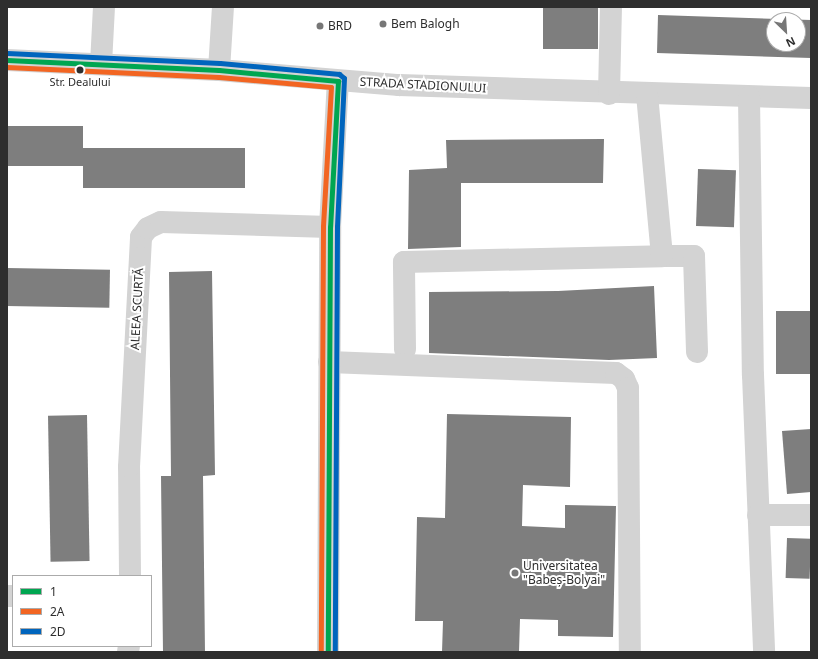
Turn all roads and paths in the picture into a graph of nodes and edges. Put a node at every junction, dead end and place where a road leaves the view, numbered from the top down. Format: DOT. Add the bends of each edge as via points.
graph roads {
  1 [pos="104,7"];
  2 [pos="223,7"];
  3 [pos="611,7"];
  4 [pos="7,60"];
  5 [pos="101,64"];
  6 [pos="219,70"];
  7 [pos="338,80"];
  8 [pos="609,94"];
  9 [pos="647,95"];
  10 [pos="749,97"];
  11 [pos="811,98"];
  12 [pos="330,227"];
  13 [pos="662,256"];
  14 [pos="405,349"];
  15 [pos="697,352"];
  16 [pos="329,362"];
  17 [pos="758,515"];
  18 [pos="811,515"];
  19 [pos="130,575"];
  20 [pos="328,652"];
  21 [pos="630,652"];
  22 [pos="764,652"];
  1 -- 5 [label="street"];
  2 -- 6 [label="street"];
  3 -- 8 [label="street"];
  4 -- 5 [label="street, STRADA STADIONULUI"];
  5 -- 6 [label="street, STRADA STADIONULUI"];
  6 -- 7 [label="street, STRADA STADIONULUI"];
  7 -- 8 [label="street, STRADA STADIONULUI"];
  7 -- 12 [label="street"];
  8 -- 9 [label="street, STRADA STADIONULUI"];
  9 -- 10 [label="street, STRADA STADIONULUI"];
  9 -- 13 [label="street"];
  10 -- 11 [label="street, STRADA STADIONULUI"];
  10 -- 17 [label="street"];
  12 -- 16 [label="street"];
  12 -- 19 [label="street, ALEEA SCURTĂ" via="161,222 148,228 141,238 129,467"];
  13 -- 14 [label="street" via="404,262"];
  13 -- 15 [label="street" via="694,256"];
  16 -- 20 [label="street"];
  16 -- 21 [label="street" via="616,373 624,379 628,388"];
  17 -- 18 [label="street"];
  17 -- 22 [label="street"];
}
